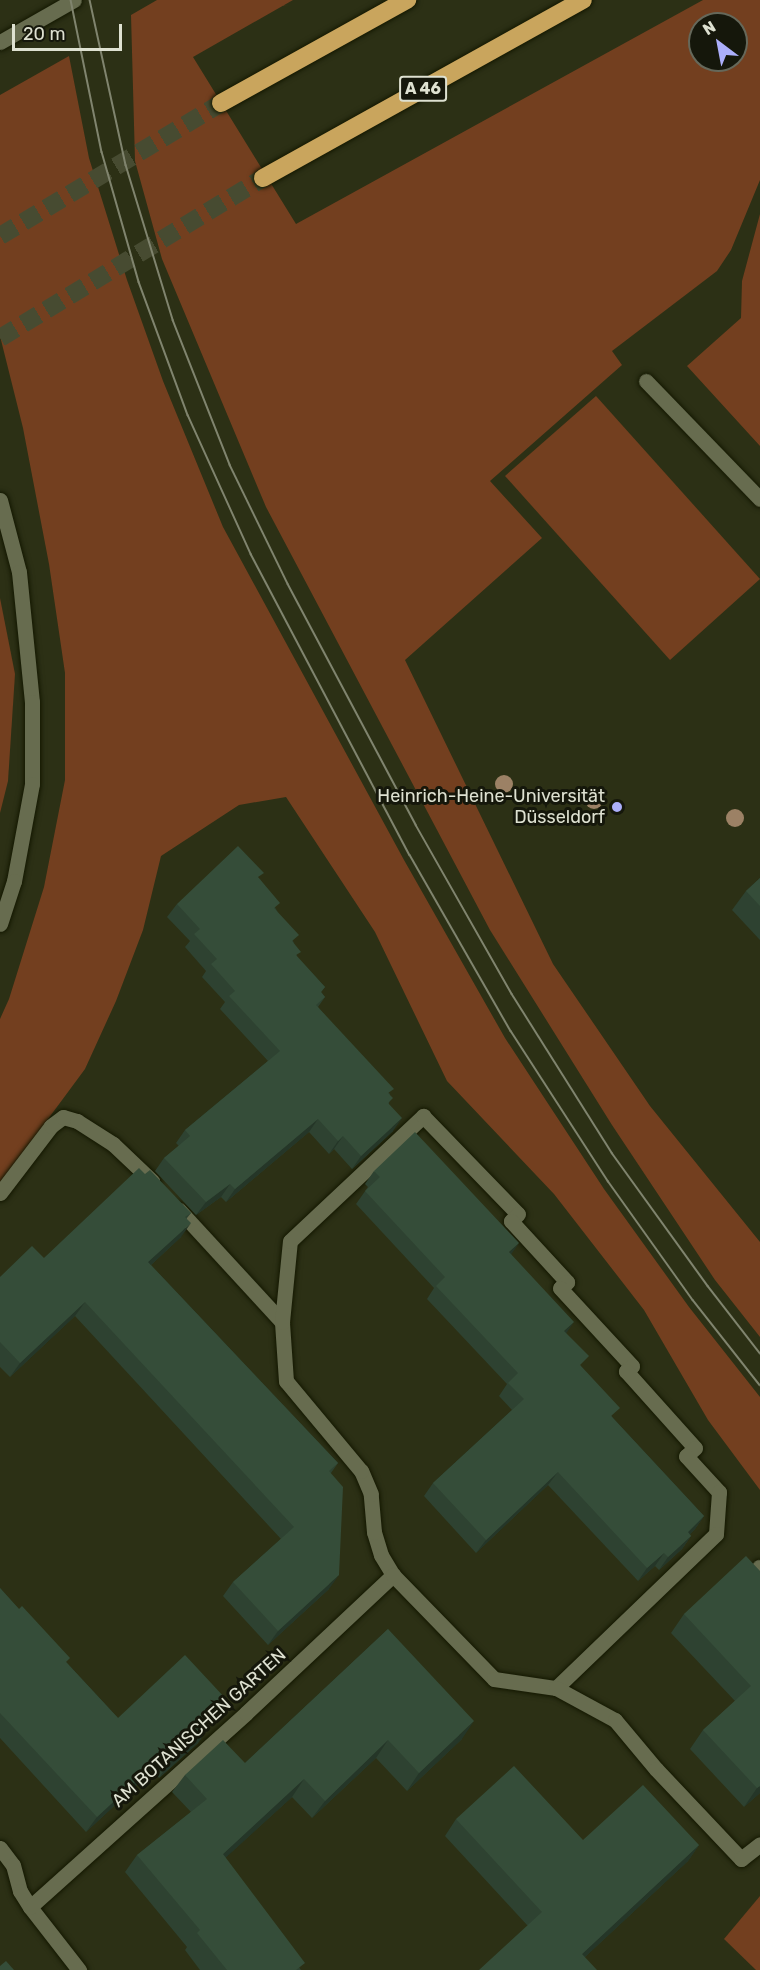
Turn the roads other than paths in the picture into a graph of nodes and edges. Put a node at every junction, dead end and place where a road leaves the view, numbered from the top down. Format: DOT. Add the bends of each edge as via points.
graph roads {
  1 [pos="74,0"];
  2 [pos="407,0"];
  3 [pos="583,0"];
  4 [pos="0,42"];
  5 [pos="221,104"];
  6 [pos="263,178"];
  7 [pos="646,381"];
  8 [pos="760,499"];
  9 [pos="0,501"];
  10 [pos="0,924"];
  11 [pos="0,1193"];
  12 [pos="282,1322"];
  13 [pos="393,1575"];
  14 [pos="556,1688"];
  15 [pos="760,1844"];
  16 [pos="0,1848"];
  17 [pos="30,1907"];
  18 [pos="79,1970"];
  1 -- 4 [label="street"];
  2 -- 5 [label="highway"];
  3 -- 6 [label="highway, A 46"];
  7 -- 8 [label="street"];
  9 -- 10 [label="street" via="19,572 32,702 32,784 14,882"];
  11 -- 12 [label="street" via="51,1126 63,1118 77,1121 113,1144"];
  12 -- 13 [label="street" via="286,1381 362,1470 371,1494 374,1532"];
  12 -- 14 [label="street" via="290,1241 423,1116 518,1214 511,1221 567,1282 560,1288 632,1366 626,1371 695,1448 686,1456 719,1492 716,1534"];
  13 -- 14 [label="street" via="494,1679"];
  13 -- 17 [label="street, AM BOTANISCHEN GARTEN"];
  14 -- 15 [label="street" via="615,1720 741,1859"];
  16 -- 17 [label="street" via="13,1865 20,1891"];
  17 -- 18 [label="street"];
}
